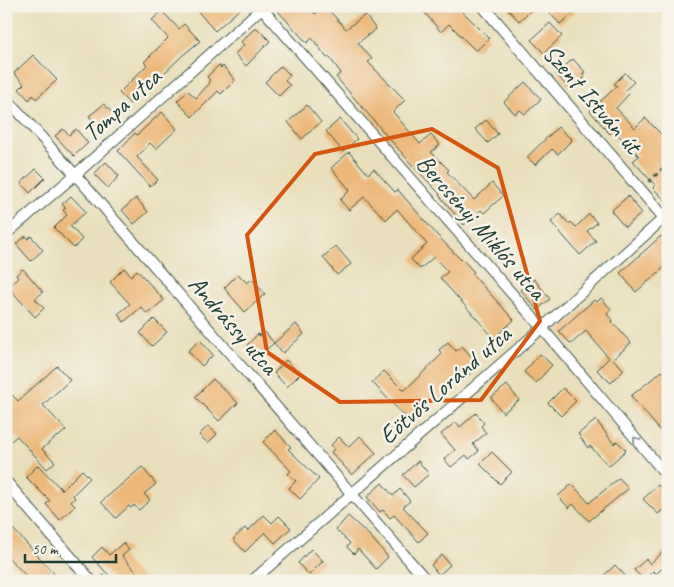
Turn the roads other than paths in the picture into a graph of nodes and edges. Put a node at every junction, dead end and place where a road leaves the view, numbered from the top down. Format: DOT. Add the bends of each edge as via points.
graph roads {
  1 [pos="483,6"];
  2 [pos="262,7"];
  3 [pos="6,98"];
  4 [pos="75,175"];
  5 [pos="666,220"];
  6 [pos="6,234"];
  7 [pos="542,328"];
  8 [pos="668,477"];
  9 [pos="6,482"];
  10 [pos="351,495"];
  11 [pos="91,581"];
  12 [pos="252,581"];
  13 [pos="427,581"];
  1 -- 5 [label="street, Szent István út"];
  2 -- 4 [label="street, Tompa utca"];
  2 -- 7 [label="street, Bercsényi Miklós utca"];
  3 -- 4 [label="street, Andrássy utca"];
  4 -- 6 [label="street, Tompa utca"];
  4 -- 10 [label="street, Andrássy utca"];
  5 -- 7 [label="street, Eötvös Loránd utca"];
  8 -- 7 [label="street, Bercsényi Miklós utca, one-way"];
  7 -- 10 [label="street, Eötvös Loránd utca"];
  9 -- 11 [label="street"];
  10 -- 12 [label="street, Eötvös Loránd utca"];
  10 -- 13 [label="street, Andrássy utca"];
}
